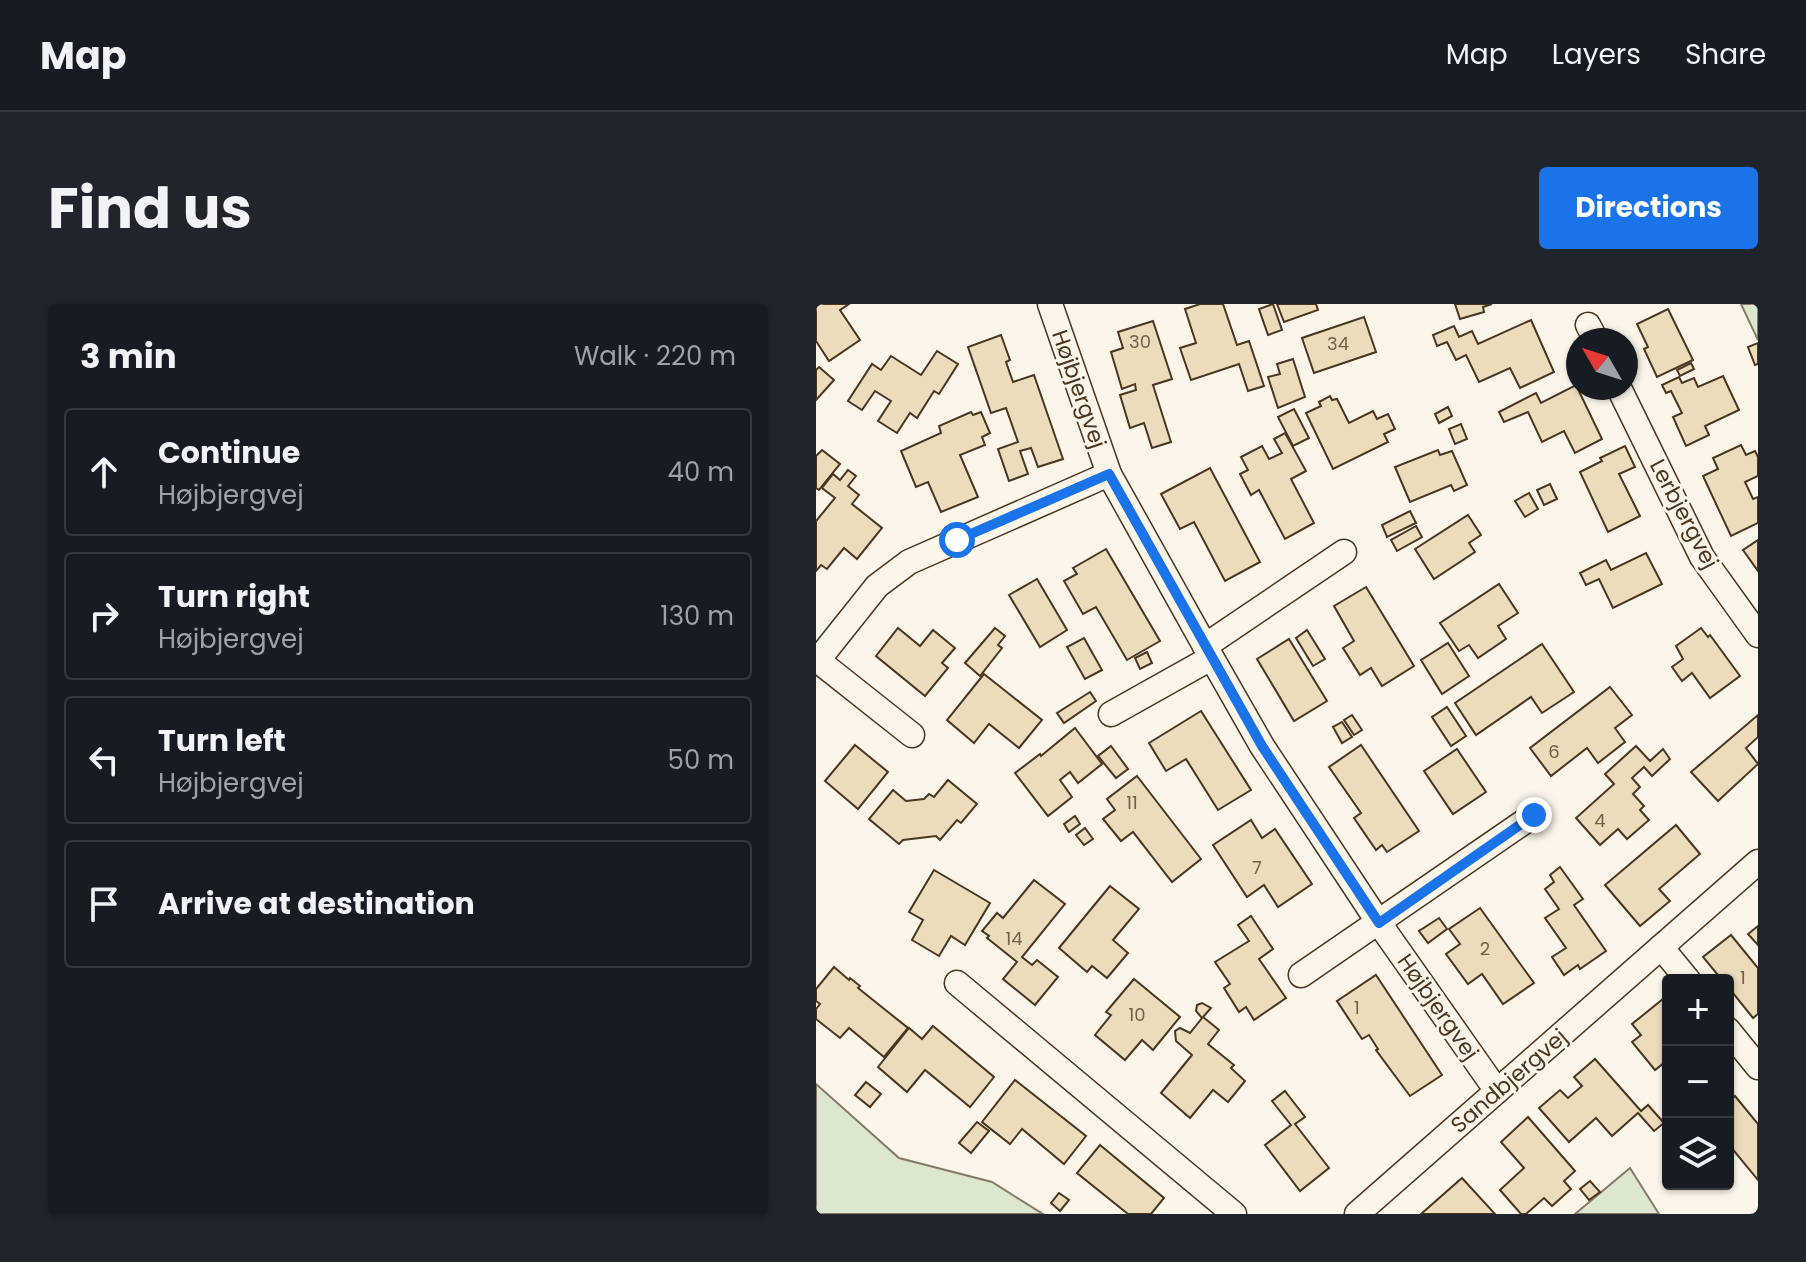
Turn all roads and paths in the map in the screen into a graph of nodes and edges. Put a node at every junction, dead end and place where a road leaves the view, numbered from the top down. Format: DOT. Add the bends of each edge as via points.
graph roads {
  1 [pos="1050,304"];
  2 [pos="1625,400"];
  3 [pos="1109,474"];
  4 [pos="1344,552"];
  5 [pos="1758,635"];
  6 [pos="1208,652"];
  7 [pos="817,660"];
  8 [pos="1111,714"];
  9 [pos="912,735"];
  10 [pos="1534,815"];
  11 [pos="1758,862"];
  12 [pos="1379,923"];
  13 [pos="1661,947"];
  14 [pos="1683,974"];
  15 [pos="1301,975"];
  16 [pos="957,983"];
  17 [pos="1734,1037"];
  18 [pos="1758,1067"];
  19 [pos="1497,1091"];
  20 [pos="1234,1214"];
  21 [pos="1357,1214"];
  1 -- 3 [label="street, Højbjergvej"];
  2 -- 5 [label="street, Lerbjergvej" via="1702,557"];
  3 -- 6 [label="street, Højbjergvej"];
  3 -- 7 [label="street, Højbjergvej" via="909,562 877,586"];
  4 -- 6 [label="street"];
  6 -- 8 [label="street"];
  6 -- 12 [label="street, Højbjergvej" via="1262,746"];
  7 -- 9 [label="street, Højbjergvej"];
  10 -- 12 [label="street"];
  11 -- 13 [label="street, Sandbjergvej"];
  12 -- 15 [label="street"];
  12 -- 19 [label="street, Højbjergvej"];
  13 -- 14 [label="street"];
  13 -- 19 [label="street, Sandbjergvej"];
  16 -- 20 [label="street"];
  17 -- 18 [label="street"];
  19 -- 21 [label="street, Sandbjergvej"];
}
